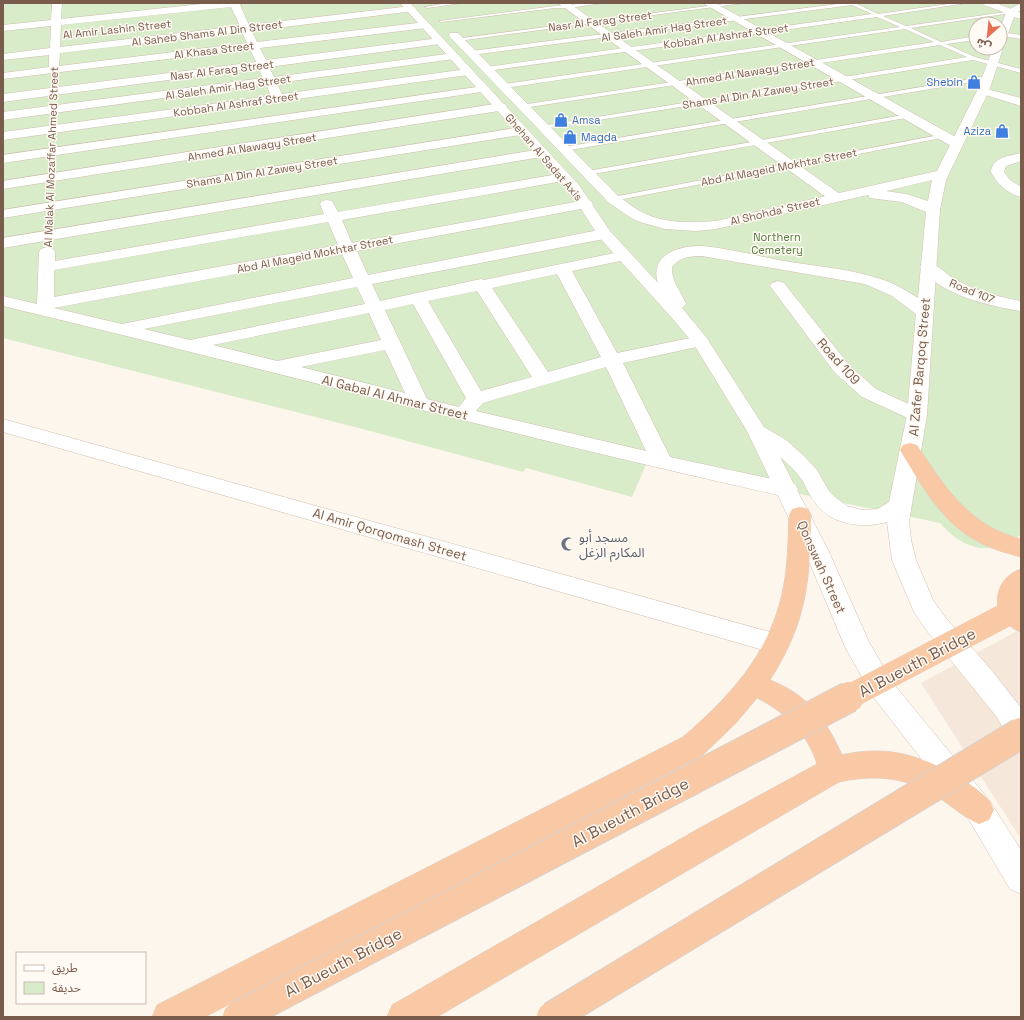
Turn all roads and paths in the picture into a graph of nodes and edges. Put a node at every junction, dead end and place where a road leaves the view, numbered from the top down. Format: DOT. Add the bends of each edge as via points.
graph roads {
  1 [pos="460,3"];
  2 [pos="601,3"];
  3 [pos="742,3"];
  4 [pos="852,3"];
  5 [pos="856,3"];
  6 [pos="965,3"];
  7 [pos="987,3"];
  8 [pos="425,5"];
  9 [pos="566,5"];
  10 [pos="711,5"];
  11 [pos="408,6"];
  12 [pos="1021,6"];
  13 [pos="311,7"];
  14 [pos="239,12"];
  15 [pos="1011,12"];
  16 [pos="878,15"];
  17 [pos="1021,16"];
  18 [pos="318,19"];
  19 [pos="737,19"];
  20 [pos="1008,20"];
  21 [pos="56,21"];
  22 [pos="591,22"];
  23 [pos="442,23"];
  24 [pos="426,25"];
  25 [pos="3,28"];
  26 [pos="907,28"];
  27 [pos="758,32"];
  28 [pos="332,36"];
  29 [pos="610,36"];
  30 [pos="1008,37"];
  31 [pos="1021,37"];
  32 [pos="458,39"];
  33 [pos="968,39"];
  34 [pos="440,41"];
  35 [pos="938,43"];
  36 [pos="253,45"];
  37 [pos="784,47"];
  38 [pos="629,50"];
  39 [pos="55,51"];
  40 [pos="345,54"];
  41 [pos="472,54"];
  42 [pos="454,56"];
  43 [pos="995,56"];
  44 [pos="3,57"];
  45 [pos="973,58"];
  46 [pos="811,62"];
  47 [pos="992,64"];
  48 [pos="262,65"];
  49 [pos="651,66"];
  50 [pos="354,69"];
  51 [pos="488,69"];
  52 [pos="54,70"];
  53 [pos="1021,71"];
  54 [pos="468,72"];
  55 [pos="3,76"];
  56 [pos="987,78"];
  57 [pos="843,79"];
  58 [pos="270,81"];
  59 [pos="677,84"];
  60 [pos="504,86"];
  61 [pos="484,89"];
  62 [pos="53,91"];
  63 [pos="983,91"];
  64 [pos="875,97"];
  65 [pos="3,98"];
  66 [pos="278,98"];
  67 [pos="702,102"];
  68 [pos="1021,102"];
  69 [pos="523,106"];
  70 [pos="501,107"];
  71 [pos="52,110"];
  72 [pos="3,116"];
  73 [pos="909,116"];
  74 [pos="287,118"];
  75 [pos="730,121"];
  76 [pos="543,127"];
  77 [pos="52,130"];
  78 [pos="522,131"];
  79 [pos="3,136"];
  80 [pos="945,136"];
  81 [pos="297,140"];
  82 [pos="759,142"];
  83 [pos="956,143"];
  84 [pos="564,149"];
  85 [pos="51,152"];
  86 [pos="542,153"];
  87 [pos="1021,157"];
  88 [pos="3,159"];
  89 [pos="309,165"];
  90 [pos="791,165"];
  91 [pos="588,173"];
  92 [pos="942,174"];
  93 [pos="50,177"];
  94 [pos="564,177"];
  95 [pos="3,185"];
  96 [pos="320,190"];
  97 [pos="1020,193"];
  98 [pos="835,197"];
  99 [pos="613,199"];
  100 [pos="586,204"];
  101 [pos="49,206"];
  102 [pos="933,210"];
  103 [pos="3,214"];
  104 [pos="333,217"];
  105 [pos="604,234"];
  106 [pos="48,235"];
  107 [pos="3,243"];
  108 [pos="347,248"];
  109 [pos="624,256"];
  110 [pos="47,267"];
  111 [pos="928,267"];
  112 [pos="562,268"];
  113 [pos="363,281"];
  114 [pos="481,284"];
  115 [pos="778,286"];
  116 [pos="418,298"];
  117 [pos="3,301"];
  118 [pos="1021,306"];
  119 [pos="375,307"];
  120 [pos="45,308"];
  121 [pos="924,312"];
  122 [pos="678,314"];
  123 [pos="120,329"];
  124 [pos="700,341"];
  125 [pos="391,343"];
  126 [pos="190,345"];
  127 [pos="612,360"];
  128 [pos="274,367"];
  129 [pos="543,379"];
  130 [pos="476,399"];
  131 [pos="419,403"];
  132 [pos="463,414"];
  133 [pos="917,415"];
  134 [pos="3,425"];
  135 [pos="757,431"];
  136 [pos="910,450"];
  137 [pos="662,462"];
  138 [pos="787,489"];
  139 [pos="900,505"];
  140 [pos="800,515"];
  141 [pos="1021,548"];
  142 [pos="1021,578"];
  143 [pos="1021,607"];
  144 [pos="1021,622"];
  145 [pos="777,644"];
  146 [pos="753,685"];
  147 [pos="1021,733"];
  148 [pos="834,770"];
  149 [pos="979,810"];
  150 [pos="1021,878"];
  151 [pos="169,1017"];
  152 [pos="238,1017"];
  153 [pos="404,1017"];
  154 [pos="552,1017"];
  1 -- 8 [label="lane"];
  2 -- 9 [label="lane"];
  3 -- 10 [label="lane, Nasr Al Farag Street"];
  4 -- 5 [label="lane, Al Saleh Amir Hag Street"];
  4 -- 16 [label="lane"];
  4 -- 19 [label="lane, Al Saleh Amir Hag Street"];
  6 -- 16 [label="lane, Kobbah Al Ashraf Street"];
  7 -- 15 [label="street"];
  8 -- 23 [label="street, Ghehan Al Sadat Axis"];
  9 -- 22 [label="street"];
  9 -- 23 [label="lane" via="559,10"];
  10 -- 19 [label="street"];
  10 -- 22 [label="lane, Nasr Al Farag Street"];
  11 -- 18 [label="street, Al Saheb Shams Al Din Street"];
  11 -- 24 [label="street, Ghehan Al Sadat Axis"];
  12 -- 15 [label="street"];
  13 -- 18 [label="street"];
  14 -- 18 [label="street, Al Saheb Shams Al Din Street"];
  14 -- 21 [label="street"];
  14 -- 36 [label="street"];
  14 -- 39 [label="street, Al Saheb Shams Al Din Street"];
  15 -- 17 [label="street"];
  15 -- 20 [label="street"];
  15 -- 26 [label="lane"];
  16 -- 26 [label="lane"];
  16 -- 27 [label="lane, Kobbah Al Ashraf Street"];
  18 -- 28 [label="street"];
  19 -- 27 [label="street"];
  19 -- 29 [label="lane, Al Saleh Amir Hag Street"];
  21 -- 25 [label="street"];
  21 -- 39 [label="street, Al Malak Al Mozaffar Ahmed Street"];
  22 -- 29 [label="street"];
  22 -- 32 [label="lane, Nasr Al Farag Street"];
  23 -- 32 [label="street, Ghehan Al Sadat Axis"];
  24 -- 28 [label="street, Al Khasa Street"];
  24 -- 34 [label="street, Ghehan Al Sadat Axis"];
  26 -- 35 [label="lane"];
  26 -- 37 [label="lane"];
  27 -- 37 [label="street"];
  27 -- 38 [label="lane, Kobbah Al Ashraf Street"];
  28 -- 36 [label="street, Al Khasa Street"];
  28 -- 40 [label="street"];
  29 -- 38 [label="street"];
  29 -- 41 [label="lane, Al Saleh Amir Hag Street"];
  30 -- 31 [label="lane"];
  32 -- 41 [label="street, Ghehan Al Sadat Axis"];
  33 -- 35 [label="lane, Ahmed Al Nawagy Street"];
  34 -- 40 [label="street, Nasr Al Farag Street"];
  34 -- 42 [label="street, Ghehan Al Sadat Axis"];
  35 -- 45 [label="lane"];
  35 -- 46 [label="lane, Ahmed Al Nawagy Street"];
  36 -- 48 [label="street"];
  36 -- 52 [label="street, Al Khasa Street"];
  37 -- 46 [label="street"];
  37 -- 49 [label="lane"];
  38 -- 49 [label="street"];
  38 -- 51 [label="lane, Kobbah Al Ashraf Street"];
  39 -- 44 [label="street, Al Saheb Shams Al Din Street"];
  39 -- 52 [label="street, Al Malak Al Mozaffar Ahmed Street"];
  40 -- 48 [label="street, Nasr Al Farag Street"];
  40 -- 50 [label="street"];
  41 -- 51 [label="street, Ghehan Al Sadat Axis"];
  42 -- 50 [label="street, Al Saleh Amir Hag Street"];
  42 -- 54 [label="street, Ghehan Al Sadat Axis"];
  43 -- 47 [label="street, Al Zafer Barqoq Street"];
  45 -- 47 [label="lane"];
  45 -- 57 [label="lane, Shams Al Din Al Zawey Street"];
  46 -- 57 [label="street"];
  46 -- 59 [label="lane, Ahmed Al Nawagy Street"];
  47 -- 53 [label="lane" via="1010,66"];
  47 -- 56 [label="street, Al Zafer Barqoq Street"];
  48 -- 58 [label="street"];
  48 -- 62 [label="street, Nasr Al Farag Street"];
  49 -- 59 [label="street"];
  49 -- 60 [label="lane"];
  50 -- 58 [label="street, Al Saleh Amir Hag Street"];
  51 -- 60 [label="street, Ghehan Al Sadat Axis"];
  52 -- 55 [label="street, Al Khasa Street"];
  52 -- 62 [label="street, Al Malak Al Mozaffar Ahmed Street"];
  54 -- 61 [label="street, Ghehan Al Sadat Axis"];
  54 -- 66 [label="street, Kobbah Al Ashraf Street"];
  56 -- 63 [label="street, Al Zafer Barqoq Street"];
  56 -- 64 [label="lane"];
  57 -- 64 [label="street"];
  57 -- 67 [label="lane, Shams Al Din Al Zawey Street"];
  58 -- 66 [label="street"];
  58 -- 71 [label="street, Al Saleh Amir Hag Street"];
  59 -- 67 [label="street"];
  59 -- 69 [label="lane, Ahmed Al Nawagy Street"];
  60 -- 69 [label="street, Ghehan Al Sadat Axis"];
  61 -- 70 [label="street, Ghehan Al Sadat Axis"];
  61 -- 74 [label="street"];
  62 -- 65 [label="street, Nasr Al Farag Street"];
  62 -- 71 [label="street, Al Malak Al Mozaffar Ahmed Street"];
  63 -- 68 [label="street"];
  63 -- 83 [label="street, Al Zafer Barqoq Street"];
  64 -- 73 [label="street"];
  64 -- 75 [label="lane"];
  66 -- 74 [label="street"];
  66 -- 77 [label="street, Kobbah Al Ashraf Street"];
  67 -- 75 [label="street"];
  67 -- 76 [label="lane, Shams Al Din Al Zawey Street"];
  69 -- 76 [label="street, Ghehan Al Sadat Axis"];
  70 -- 78 [label="street, Ghehan Al Sadat Axis"];
  70 -- 81 [label="street, Ahmed Al Nawagy Street"];
  71 -- 72 [label="street, Al Saleh Amir Hag Street"];
  71 -- 77 [label="street, Al Malak Al Mozaffar Ahmed Street"];
  73 -- 80 [label="street"];
  73 -- 82 [label="lane"];
  74 -- 81 [label="street"];
  74 -- 85 [label="street"];
  75 -- 82 [label="street"];
  75 -- 84 [label="lane"];
  76 -- 84 [label="street, Ghehan Al Sadat Axis"];
  77 -- 79 [label="street, Kobbah Al Ashraf Street"];
  77 -- 85 [label="street, Al Malak Al Mozaffar Ahmed Street"];
  78 -- 86 [label="street, Ghehan Al Sadat Axis"];
  78 -- 89 [label="street, Shams Al Din Al Zawey Street"];
  80 -- 83 [label="street"];
  80 -- 90 [label="lane, Abd Al Mageid Mokhtar Street"];
  81 -- 89 [label="street"];
  81 -- 93 [label="street, Ahmed Al Nawagy Street"];
  82 -- 90 [label="street"];
  82 -- 91 [label="lane"];
  83 -- 92 [label="street, Al Zafer Barqoq Street"];
  84 -- 91 [label="street, Ghehan Al Sadat Axis"];
  85 -- 88 [label="street"];
  85 -- 93 [label="street, Al Malak Al Mozaffar Ahmed Street"];
  86 -- 94 [label="street, Ghehan Al Sadat Axis"];
  86 -- 96 [label="street"];
  87 -- 97 [label="street" via="1004,162 997,171 998,176 1006,184"];
  89 -- 96 [label="street"];
  89 -- 101 [label="street, Shams Al Din Al Zawey Street"];
  90 -- 98 [label="street"];
  90 -- 99 [label="lane, Abd Al Mageid Mokhtar Street"];
  91 -- 99 [label="street, Ghehan Al Sadat Axis"];
  92 -- 98 [label="street, Al Shohda' Street"];
  92 -- 102 [label="street, Al Zafer Barqoq Street"];
  93 -- 95 [label="street, Ahmed Al Nawagy Street"];
  93 -- 101 [label="street, Al Malak Al Mozaffar Ahmed Street"];
  94 -- 100 [label="street, Ghehan Al Sadat Axis"];
  94 -- 104 [label="street"];
  96 -- 104 [label="street"];
  96 -- 106 [label="street"];
  98 -- 99 [label="street, Al Shohda' Street" via="721,224 694,227 669,225 646,219"];
  98 -- 102 [label="street" via="894,196 912,200"];
  100 -- 105 [label="street, Ghehan Al Sadat Axis"];
  100 -- 108 [label="street, Abd Al Mageid Mokhtar Street"];
  101 -- 103 [label="street, Shams Al Din Al Zawey Street"];
  101 -- 106 [label="street, Al Malak Al Mozaffar Ahmed Street"];
  102 -- 111 [label="street, Al Zafer Barqoq Street"];
  104 -- 108 [label="street"];
  104 -- 110 [label="street"];
  105 -- 109 [label="street, Ghehan Al Sadat Axis"];
  105 -- 113 [label="street"];
  106 -- 107 [label="street"];
  106 -- 110 [label="street, Al Malak Al Mozaffar Ahmed Street"];
  108 -- 113 [label="street"];
  108 -- 120 [label="street, Abd Al Mageid Mokhtar Street"];
  109 -- 112 [label="street"];
  109 -- 122 [label="street, Ghehan Al Sadat Axis"];
  110 -- 120 [label="street, Al Malak Al Mozaffar Ahmed Street"];
  111 -- 118 [label="street, Road 107" via="942,279 965,291"];
  111 -- 121 [label="street, Al Zafer Barqoq Street"];
  112 -- 114 [label="street"];
  112 -- 127 [label="street"];
  113 -- 119 [label="street"];
  113 -- 123 [label="street"];
  114 -- 116 [label="street"];
  114 -- 129 [label="street"];
  115 -- 133 [label="street, Road 109" via="842,369 869,393"];
  116 -- 119 [label="street"];
  116 -- 130 [label="street"];
  117 -- 120 [label="street, Al Gabal Al Ahmar Street"];
  119 -- 125 [label="street"];
  119 -- 126 [label="street"];
  120 -- 123 [label="street, Al Gabal Al Ahmar Street"];
  121 -- 122 [label="street" via="902,294 868,280 698,251 673,257 668,260 664,270 666,282 678,302"];
  121 -- 133 [label="street, Al Zafer Barqoq Street"];
  122 -- 124 [label="street, Qonswah Street"];
  123 -- 126 [label="street, Al Gabal Al Ahmar Street"];
  124 -- 127 [label="street"];
  124 -- 135 [label="street, Qonswah Street"];
  125 -- 128 [label="street"];
  125 -- 131 [label="street"];
  126 -- 128 [label="street, Al Gabal Al Ahmar Street"];
  127 -- 129 [label="street"];
  127 -- 137 [label="street"];
  128 -- 131 [label="street, Al Gabal Al Ahmar Street"];
  129 -- 130 [label="street"];
  130 -- 132 [label="street"];
  131 -- 132 [label="street, Al Gabal Al Ahmar Street"];
  132 -- 137 [label="street, Al Gabal Al Ahmar Street"];
  133 -- 136 [label="street, Al Zafer Barqoq Street"];
  134 -- 145 [label="street, Al Amir Qorqomash Street"];
  135 -- 138 [label="street, Qonswah Street"];
  135 -- 139 [label="street" via="800,463 826,502 835,509 856,517 872,518 887,514"];
  136 -- 139 [label="street, Al Zafer Barqoq Street"];
  136 -- 141 [label="highway" via="960,519 986,536"];
  137 -- 138 [label="street, Al Gabal Al Ahmar Street"];
  138 -- 140 [label="street, Qonswah Street"];
  139 -- 147 [label="street, Al Zafer Barqoq Street" via="898,522 904,560 923,605 1006,708"];
  140 -- 145 [label="highway" via="799,559 794,596"];
  140 -- 149 [label="street, Qonswah Street" via="858,647 882,690"];
  142 -- 144 [label="highway" via="1010,589 1008,596 1012,612"];
  143 -- 152 [label="highway, Al Bueuth Bridge, bridge"];
  145 -- 146 [label="highway"];
  146 -- 148 [label="highway" via="768,690 806,717 824,742"];
  146 -- 151 [label="highway" via="693,746"];
  147 -- 154 [label="highway, bridge"];
  148 -- 149 [label="highway" via="868,763 905,767 944,784"];
  148 -- 153 [label="highway"];
  149 -- 150 [label="street, Qonswah Street"];
}
